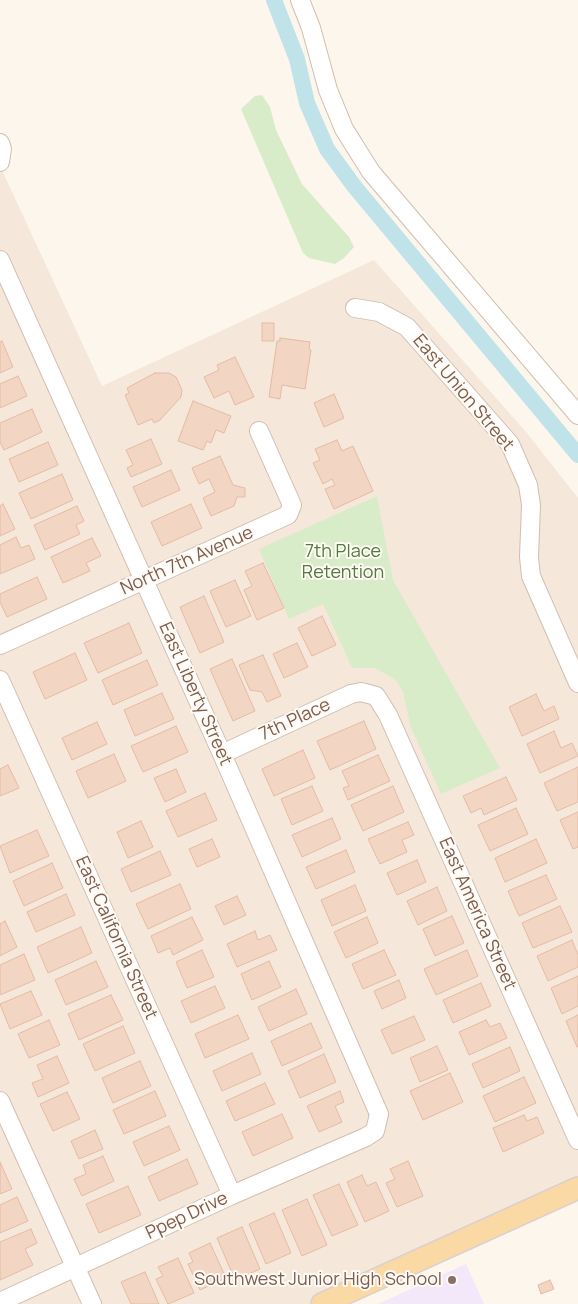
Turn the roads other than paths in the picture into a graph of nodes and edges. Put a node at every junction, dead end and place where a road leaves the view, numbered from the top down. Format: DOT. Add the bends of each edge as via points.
graph roads {
  1 [pos="300,0"];
  2 [pos="0,143"];
  3 [pos="0,162"];
  4 [pos="0,260"];
  5 [pos="355,308"];
  6 [pos="578,415"];
  7 [pos="259,431"];
  8 [pos="144,581"];
  9 [pos="0,645"];
  10 [pos="0,680"];
  11 [pos="578,683"];
  12 [pos="370,693"];
  13 [pos="222,754"];
  14 [pos="0,1100"];
  15 [pos="375,1130"];
  16 [pos="578,1140"];
  17 [pos="578,1188"];
  18 [pos="232,1195"];
  19 [pos="75,1268"];
  20 [pos="0,1302"];
  21 [pos="92,1304"];
  22 [pos="322,1304"];
  1 -- 6 [label="street" via="328,90 344,129 371,172"];
  2 -- 3 [label="street"];
  4 -- 8 [label="street, East Liberty Street"];
  5 -- 11 [label="street, East Union Street" via="379,312 407,327 510,444 528,485 531,576"];
  7 -- 8 [label="street, North 7th Avenue" via="292,506 291,512"];
  8 -- 9 [label="street, North 7th Avenue"];
  8 -- 13 [label="street, East Liberty Street"];
  10 -- 18 [label="street, East California Street"];
  12 -- 13 [label="street, 7th Place" via="351,694"];
  12 -- 16 [label="street, East America Street" via="376,696 388,715"];
  13 -- 15 [label="street, East Liberty Street" via="372,1093 379,1114"];
  14 -- 19 [label="street"];
  15 -- 18 [label="street, Ppep Drive" via="366,1137"];
  17 -- 22 [label="main road"];
  18 -- 19 [label="street, Ppep Drive"];
  19 -- 20 [label="street, Ppep Drive"];
  19 -- 21 [label="street"];
}
